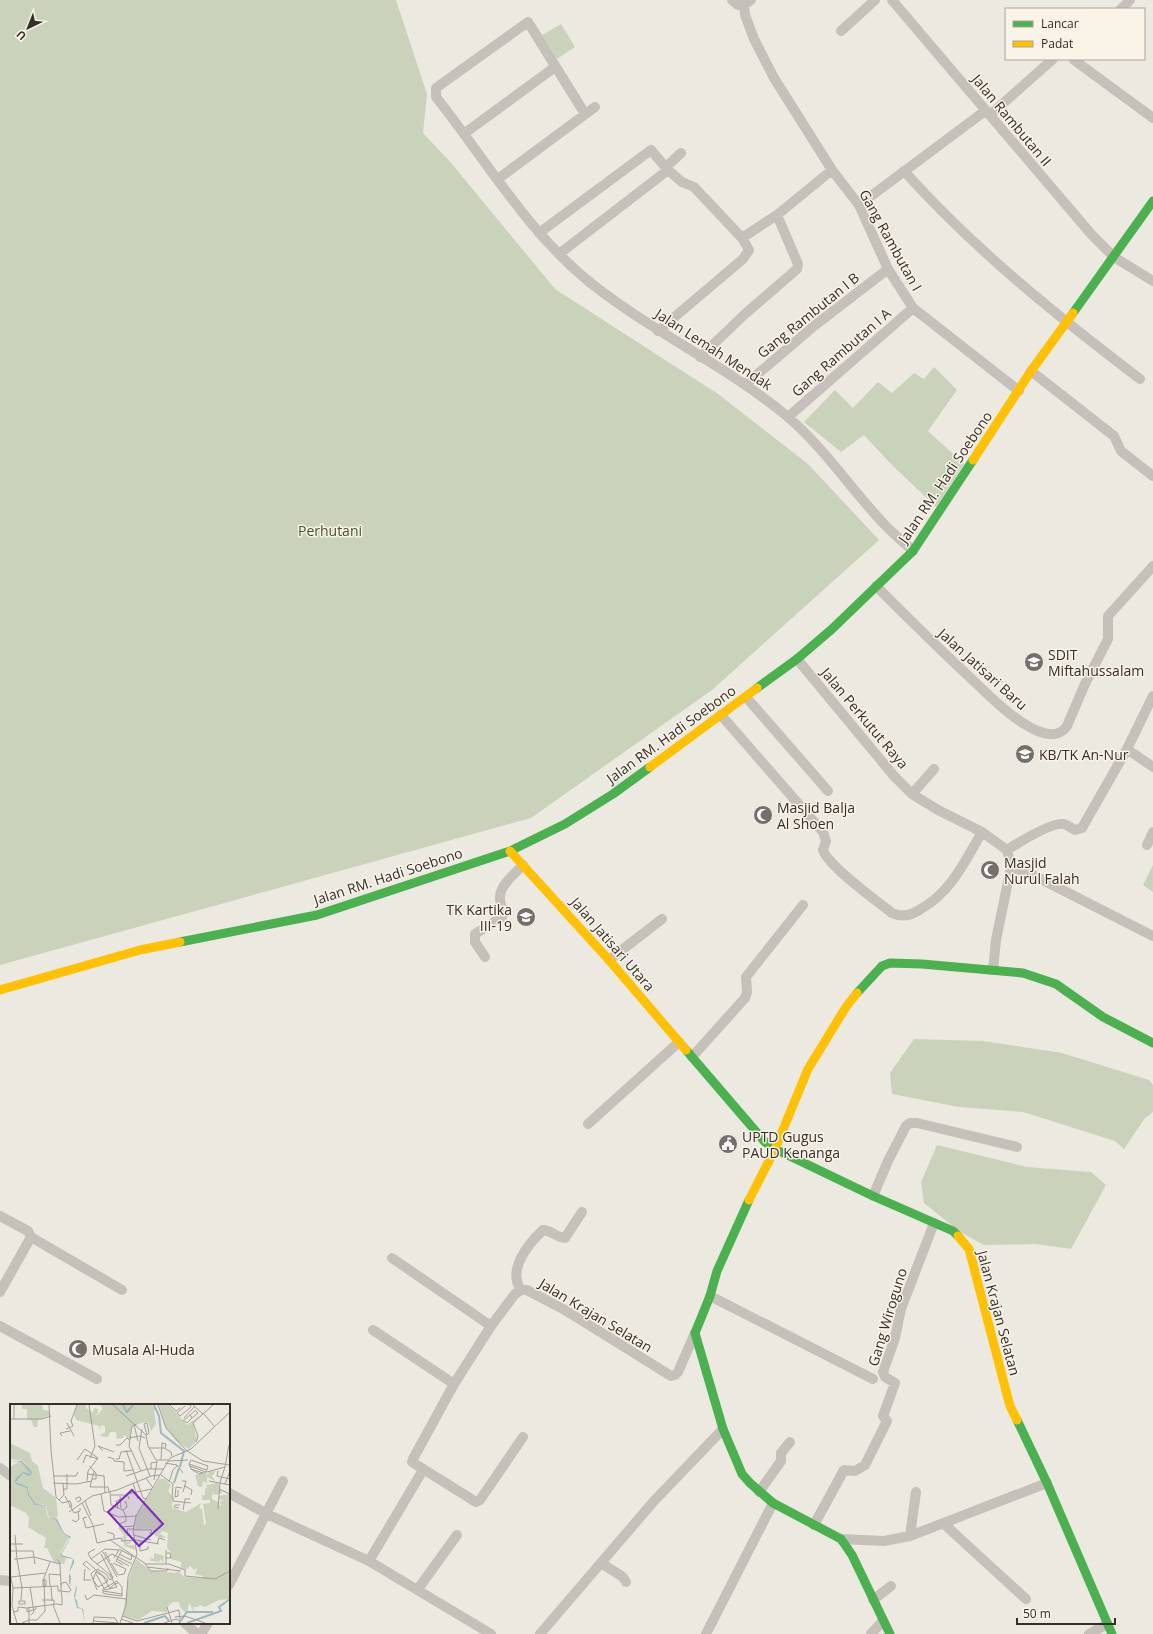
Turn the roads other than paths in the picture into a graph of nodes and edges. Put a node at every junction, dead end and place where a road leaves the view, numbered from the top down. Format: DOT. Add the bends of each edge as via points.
graph roads {
  1 [pos="732,0"];
  2 [pos="875,0"];
  3 [pos="892,0"];
  4 [pos="1130,0"];
  5 [pos="748,3"];
  6 [pos="1122,8"];
  7 [pos="841,31"];
  8 [pos="1052,60"];
  9 [pos="1075,60"];
  10 [pos="555,67"];
  11 [pos="595,107"];
  12 [pos="988,113"];
  13 [pos="585,114"];
  14 [pos="1153,118"];
  15 [pos="465,133"];
  16 [pos="681,153"];
  17 [pos="667,168"];
  18 [pos="832,170"];
  19 [pos="904,171"];
  20 [pos="498,179"];
  21 [pos="1153,201"];
  22 [pos="859,206"];
  23 [pos="777,215"];
  24 [pos="539,232"];
  25 [pos="742,238"];
  26 [pos="559,254"];
  27 [pos="1114,257"];
  28 [pos="888,269"];
  29 [pos="1153,281"];
  30 [pos="913,308"];
  31 [pos="1065,322"];
  32 [pos="658,331"];
  33 [pos="700,356"];
  34 [pos="1031,371"];
  35 [pos="1140,379"];
  36 [pos="746,384"];
  37 [pos="1019,391"];
  38 [pos="788,418"];
  39 [pos="1153,476"];
  40 [pos="913,551"];
  41 [pos="1153,566"];
  42 [pos="876,586"];
  43 [pos="797,659"];
  44 [pos="746,696"];
  45 [pos="1153,696"];
  46 [pos="721,714"];
  47 [pos="1127,749"];
  48 [pos="1153,767"];
  49 [pos="934,769"];
  50 [pos="828,791"];
  51 [pos="912,794"];
  52 [pos="982,832"];
  53 [pos="1153,832"];
  54 [pos="1147,845"];
  55 [pos="1007,850"];
  56 [pos="510,851"];
  57 [pos="523,865"];
  58 [pos="1012,868"];
  59 [pos="803,905"];
  60 [pos="662,919"];
  61 [pos="1153,936"];
  62 [pos="485,957"];
  63 [pos="609,960"];
  64 [pos="993,970"];
  65 [pos="0,990"];
  66 [pos="679,1042"];
  67 [pos="1153,1043"];
  68 [pos="692,1057"];
  69 [pos="588,1124"];
  70 [pos="1017,1147"];
  71 [pos="775,1149"];
  72 [pos="873,1196"];
  73 [pos="582,1212"];
  74 [pos="0,1216"];
  75 [pos="934,1223"];
  76 [pos="31,1237"];
  77 [pos="392,1258"];
  78 [pos="122,1290"];
  79 [pos="521,1290"];
  80 [pos="0,1292"];
  81 [pos="710,1296"];
  82 [pos="0,1326"];
  83 [pos="491,1326"];
  84 [pos="373,1330"];
  85 [pos="695,1333"];
  86 [pos="97,1379"];
  87 [pos="873,1379"];
  88 [pos="454,1384"];
  89 [pos="723,1429"];
  90 [pos="523,1437"];
  91 [pos="790,1442"];
  92 [pos="0,1468"];
  93 [pos="423,1470"];
  94 [pos="10,1475"];
  95 [pos="283,1481"];
  96 [pos="1047,1483"];
  97 [pos="759,1492"];
  98 [pos="916,1492"];
  99 [pos="230,1494"];
  100 [pos="773,1503"];
  101 [pos="267,1514"];
  102 [pos="943,1523"];
  103 [pos="814,1525"];
  104 [pos="457,1535"];
  105 [pos="910,1536"];
  106 [pos="841,1539"];
  107 [pos="369,1561"];
  108 [pos="601,1563"];
  109 [pos="0,1580"];
  110 [pos="10,1581"];
  111 [pos="626,1582"];
  112 [pos="230,1583"];
  113 [pos="891,1586"];
  114 [pos="418,1589"];
  115 [pos="1026,1599"];
  116 [pos="873,1600"];
  117 [pos="883,1621"];
  118 [pos="186,1624"];
  119 [pos="207,1624"];
  120 [pos="1107,1624"];
  121 [pos="542,1631"];
  122 [pos="197,1634"];
  123 [pos="201,1634"];
  124 [pos="491,1634"];
  125 [pos="554,1634"];
  126 [pos="706,1634"];
  127 [pos="871,1634"];
  128 [pos="890,1634"];
  129 [pos="1089,1634"];
  130 [pos="1112,1634"];
  1 -- 5 [label="street" via="738,5"];
  2 -- 7 [label="street"];
  3 -- 12 [label="street, Jalan Rambutan II"];
  4 -- 6 [label="street"];
  5 -- 18 [label="street, Gang Rambutan I" via="745,15 754,39 774,78"];
  8 -- 12 [label="street"];
  9 -- 14 [label="street"];
  10 -- 13 [label="street"];
  10 -- 15 [label="street"];
  10 -- 15 [label="street, Jalan Lemah Mendak" via="528,22 436,88 436,97"];
  11 -- 13 [label="street"];
  12 -- 19 [label="street"];
  12 -- 27 [label="street, Jalan Rambutan II" via="1050,187"];
  13 -- 20 [label="street"];
  15 -- 20 [label="street, Jalan Lemah Mendak"];
  16 -- 17 [label="street"];
  17 -- 24 [label="street" via="651,150"];
  17 -- 25 [label="street" via="682,182 694,187"];
  17 -- 26 [label="street"];
  18 -- 22 [label="street, Gang Rambutan I"];
  18 -- 23 [label="street"];
  19 -- 22 [label="street"];
  19 -- 31 [label="street" via="947,217"];
  20 -- 24 [label="street, Jalan Lemah Mendak"];
  21 -- 27 [label="street, Jalan RM. Hadi Soebono"];
  22 -- 28 [label="street, Gang Rambutan I"];
  23 -- 25 [label="street"];
  23 -- 33 [label="street" via="798,264 797,269"];
  24 -- 26 [label="street, Jalan Lemah Mendak"];
  25 -- 32 [label="street" via="749,250 747,255"];
  26 -- 32 [label="street, Jalan Lemah Mendak" via="592,283"];
  27 -- 29 [label="street"];
  27 -- 31 [label="street, Jalan RM. Hadi Soebono"];
  28 -- 30 [label="street, Gang Rambutan I"];
  28 -- 36 [label="street, Gang Rambutan I B" via="814,326"];
  30 -- 37 [label="street, Gang Rambutan I"];
  30 -- 38 [label="street, Gang Rambutan I A"];
  31 -- 34 [label="street, Jalan RM. Hadi Soebono"];
  31 -- 35 [label="street"];
  32 -- 33 [label="street, Jalan Lemah Mendak"];
  33 -- 36 [label="street, Jalan Lemah Mendak"];
  34 -- 37 [label="street, Jalan RM. Hadi Soebono"];
  34 -- 39 [label="street" via="1114,436 1121,451"];
  36 -- 38 [label="street, Jalan Lemah Mendak"];
  37 -- 40 [label="street, Jalan RM. Hadi Soebono"];
  38 -- 40 [label="street, Jalan Lemah Mendak" via="817,444 884,524"];
  40 -- 42 [label="street, Jalan RM. Hadi Soebono"];
  41 -- 42 [label="street, Jalan Jatisari Baru" via="1108,616 1108,639 1067,726 1057,734 1036,731 1019,721"];
  42 -- 43 [label="street, Jalan RM. Hadi Soebono"];
  43 -- 44 [label="street, Jalan RM. Hadi Soebono"];
  43 -- 51 [label="street, Jalan Perkutut Raya" via="894,776"];
  44 -- 46 [label="street, Jalan RM. Hadi Soebono"];
  44 -- 50 [label="street"];
  45 -- 47 [label="street"];
  46 -- 52 [label="street" via="823,832 826,841 823,850 827,857 845,875 898,916 911,914 944,894 956,879"];
  46 -- 56 [label="street, Jalan RM. Hadi Soebono" via="613,794 565,824"];
  47 -- 48 [label="street"];
  47 -- 55 [label="street" via="1082,828 1075,830 1066,824 1058,825 1026,837"];
  49 -- 51 [label="street"];
  51 -- 52 [label="street, Jalan Perkutut Raya"];
  52 -- 55 [label="street, Jalan Perkutut Raya"];
  53 -- 54 [label="street"];
  55 -- 58 [label="street"];
  56 -- 57 [label="street, Jalan Jatisari Utara"];
  56 -- 65 [label="street, Jalan RM. Hadi Soebono" via="317,915 140,950"];
  57 -- 62 [label="street" via="504,885 501,892 504,913 502,917 476,934 475,942"];
  57 -- 63 [label="street, Jalan Jatisari Utara"];
  58 -- 61 [label="street" via="1031,874"];
  58 -- 64 [label="street" via="996,940"];
  59 -- 68 [label="street" via="746,977 745,998"];
  60 -- 63 [label="street"];
  63 -- 66 [label="street, Jalan Jatisari Utara"];
  64 -- 67 [label="street" via="1023,973 1056,984 1103,1017"];
  64 -- 71 [label="street" via="898,963 882,966 836,1022 808,1069"];
  66 -- 68 [label="street, Jalan Jatisari Utara"];
  66 -- 69 [label="street"];
  68 -- 71 [label="street, Jalan Jatisari Utara" via="751,1127"];
  70 -- 72 [label="street" via="910,1123 888,1161"];
  71 -- 72 [label="street, Jalan Krajan Selatan"];
  71 -- 81 [label="street, Jalan Krajan Selatan" via="736,1226 717,1271"];
  72 -- 75 [label="street, Jalan Krajan Selatan"];
  73 -- 79 [label="street" via="565,1238 543,1230 532,1242 517,1269 517,1284"];
  74 -- 76 [label="street" via="28,1232"];
  75 -- 96 [label="street, Jalan Krajan Selatan" via="953,1231 968,1249 1010,1406"];
  75 -- 103 [label="street, Gang Wiroguno" via="900,1309 895,1338 883,1372 885,1377 895,1383 883,1417 887,1421 865,1465 854,1471 844,1470"];
  76 -- 78 [label="street"];
  76 -- 80 [label="street"];
  77 -- 83 [label="street"];
  79 -- 83 [label="street, Jalan Krajan Selatan" via="515,1294"];
  79 -- 85 [label="street, Jalan Krajan Selatan" via="527,1290 565,1310 671,1376 676,1376"];
  81 -- 85 [label="street, Jalan Krajan Selatan"];
  81 -- 87 [label="street"];
  82 -- 86 [label="street"];
  83 -- 88 [label="street, Jalan Krajan Selatan"];
  84 -- 88 [label="street"];
  85 -- 89 [label="street"];
  88 -- 93 [label="street, Jalan Krajan Selatan" via="412,1459 414,1464"];
  89 -- 97 [label="street" via="742,1474"];
  89 -- 108 [label="street" via="654,1501"];
  90 -- 93 [label="street, Jalan Krajan Selatan" via="480,1500 472,1501"];
  91 -- 97 [label="street" via="781,1453 781,1461"];
  92 -- 94 [label="street"];
  93 -- 107 [label="street"];
  95 -- 101 [label="street"];
  96 -- 102 [label="street"];
  96 -- 120 [label="street, Jalan Krajan Selatan"];
  97 -- 100 [label="street"];
  98 -- 105 [label="street"];
  99 -- 101 [label="street"];
  100 -- 103 [label="street"];
  100 -- 126 [label="street"];
  101 -- 107 [label="street"];
  101 -- 112 [label="street"];
  102 -- 105 [label="street"];
  102 -- 115 [label="street"];
  103 -- 106 [label="street"];
  104 -- 114 [label="street"];
  105 -- 106 [label="street" via="884,1541"];
  106 -- 116 [label="street" via="852,1555"];
  107 -- 114 [label="street"];
  108 -- 111 [label="street" via="623,1577"];
  108 -- 121 [label="street"];
  109 -- 110 [label="street"];
  113 -- 116 [label="street"];
  114 -- 124 [label="street"];
  116 -- 117 [label="street"];
  117 -- 127 [label="street"];
  117 -- 128 [label="street"];
  118 -- 122 [label="street"];
  119 -- 123 [label="street"];
  120 -- 129 [label="street"];
  120 -- 130 [label="street, Jalan Krajan Selatan"];
  121 -- 125 [label="street"];
}
